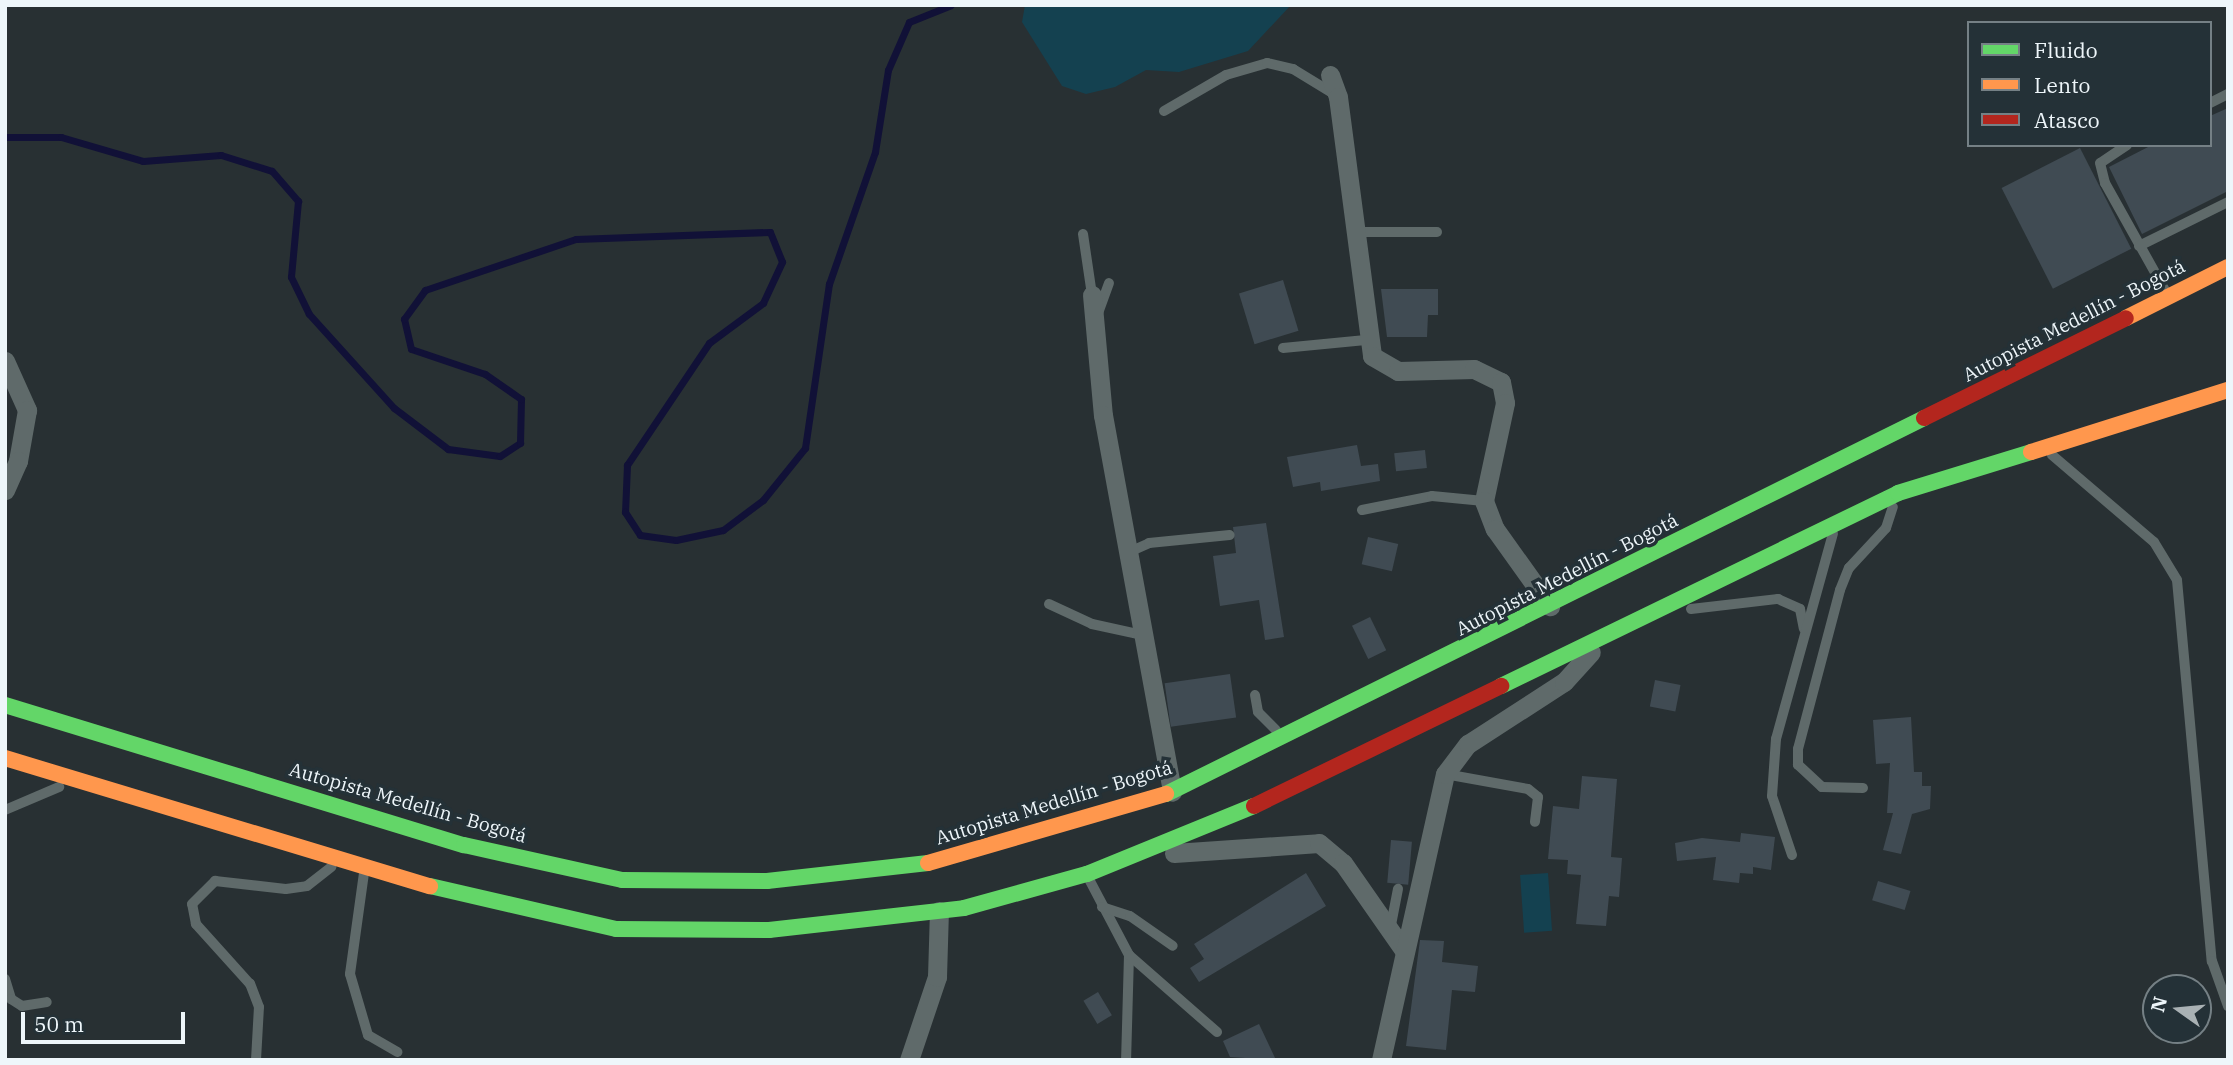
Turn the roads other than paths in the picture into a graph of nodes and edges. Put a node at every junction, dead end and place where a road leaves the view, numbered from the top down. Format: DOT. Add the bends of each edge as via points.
graph roads {
  1 [pos="1329,75"];
  2 [pos="2228,94"];
  3 [pos="1338,97"];
  4 [pos="2212,102"];
  5 [pos="1164,111"];
  6 [pos="2124,147"];
  7 [pos="2228,202"];
  8 [pos="1354,232"];
  9 [pos="1437,232"];
  10 [pos="1083,234"];
  11 [pos="2139,246"];
  12 [pos="2223,270"];
  13 [pos="1109,283"];
  14 [pos="1092,295"];
  15 [pos="2169,297"];
  16 [pos="1094,319"];
  17 [pos="1366,340"];
  18 [pos="1283,348"];
  19 [pos="5,361"];
  20 [pos="2228,390"];
  21 [pos="2045,449"];
  22 [pos="5,490"];
  23 [pos="1898,493"];
  24 [pos="1484,501"];
  25 [pos="1362,510"];
  26 [pos="1837,520"];
  27 [pos="1230,535"];
  28 [pos="1126,553"];
  29 [pos="1049,604"];
  30 [pos="1550,607"];
  31 [pos="1653,610"];
  32 [pos="1611,630"];
  33 [pos="1804,633"];
  34 [pos="1142,635"];
  35 [pos="1255,695"];
  36 [pos="5,705"];
  37 [pos="1288,737"];
  38 [pos="5,758"];
  39 [pos="1445,774"];
  40 [pos="77,780"];
  41 [pos="1863,788"];
  42 [pos="1172,792"];
  43 [pos="5,810"];
  44 [pos="1535,821"];
  45 [pos="1141,855"];
  46 [pos="1792,855"];
  47 [pos="336,858"];
  48 [pos="366,867"];
  49 [pos="1087,874"];
  50 [pos="1398,889"];
  51 [pos="1102,907"];
  52 [pos="939,911"];
  53 [pos="1390,930"];
  54 [pos="1173,946"];
  55 [pos="1403,949"];
  56 [pos="1129,955"];
  57 [pos="5,979"];
  58 [pos="47,1002"];
  59 [pos="2228,1006"];
  60 [pos="1217,1032"];
  61 [pos="397,1052"];
  62 [pos="1383,1059"];
  63 [pos="256,1060"];
  64 [pos="909,1060"];
  65 [pos="1126,1060"];
  1 -- 3 [label="street"];
  2 -- 4 [label="lane"];
  3 -- 5 [label="lane" via="1293,69 1267,63 1226,75"];
  3 -- 8 [label="street"];
  6 -- 11 [label="lane" via="2100,163"];
  7 -- 11 [label="lane"];
  8 -- 9 [label="lane"];
  8 -- 17 [label="street"];
  10 -- 14 [label="lane"];
  11 -- 15 [label="lane"];
  12 -- 15 [label="highway, Autopista Medellín - Bogotá"];
  13 -- 16 [label="lane"];
  14 -- 16 [label="street"];
  15 -- 30 [label="highway, Autopista Medellín - Bogotá"];
  16 -- 28 [label="street"];
  17 -- 18 [label="lane"];
  17 -- 24 [label="street" via="1377,364 1387,369 1474,369 1501,382 1505,403"];
  19 -- 22 [label="street" via="27,410 18,461"];
  20 -- 21 [label="highway"];
  21 -- 23 [label="highway"];
  21 -- 59 [label="lane" via="2154,542 2177,580 2212,961"];
  23 -- 26 [label="highway"];
  23 -- 41 [label="lane" via="1886,528 1849,568 1840,590 1798,749 1798,765 1822,787"];
  24 -- 25 [label="lane" via="1432,496"];
  24 -- 30 [label="street" via="1495,529"];
  26 -- 31 [label="highway"];
  26 -- 33 [label="lane"];
  27 -- 28 [label="lane" via="1149,543"];
  28 -- 34 [label="street"];
  29 -- 34 [label="lane" via="1092,624"];
  30 -- 37 [label="highway, Autopista Medellín - Bogotá"];
  31 -- 32 [label="highway"];
  31 -- 33 [label="lane" via="1778,599 1800,609"];
  32 -- 39 [label="street" via="1564,682 1468,744"];
  32 -- 45 [label="highway" via="1304,783"];
  33 -- 46 [label="lane" via="1772,768 1772,796"];
  34 -- 42 [label="street"];
  35 -- 37 [label="lane" via="1265,723"];
  36 -- 42 [label="highway, Autopista Medellín - Bogotá" via="464,845 622,880 767,881 953,860"];
  37 -- 42 [label="highway, Autopista Medellín - Bogotá"];
  38 -- 40 [label="highway"];
  39 -- 44 [label="lane" via="1528,789 1538,797"];
  39 -- 55 [label="street"];
  40 -- 43 [label="lane"];
  40 -- 47 [label="highway"];
  45 -- 49 [label="highway"];
  45 -- 53 [label="street" via="1319,843 1343,863"];
  47 -- 48 [label="highway"];
  47 -- 63 [label="lane" via="307,886 215,881 192,904 197,924 250,984 259,1007"];
  48 -- 52 [label="highway" via="617,929 769,930"];
  48 -- 61 [label="lane" via="350,974 368,1035"];
  49 -- 51 [label="lane"];
  49 -- 52 [label="highway"];
  50 -- 53 [label="lane"];
  51 -- 54 [label="lane" via="1130,916"];
  51 -- 56 [label="lane"];
  52 -- 64 [label="street" via="937,977"];
  53 -- 55 [label="street"];
  55 -- 62 [label="street"];
  56 -- 60 [label="lane"];
  56 -- 65 [label="lane"];
  57 -- 58 [label="lane" via="11,999 22,1006"];
}
